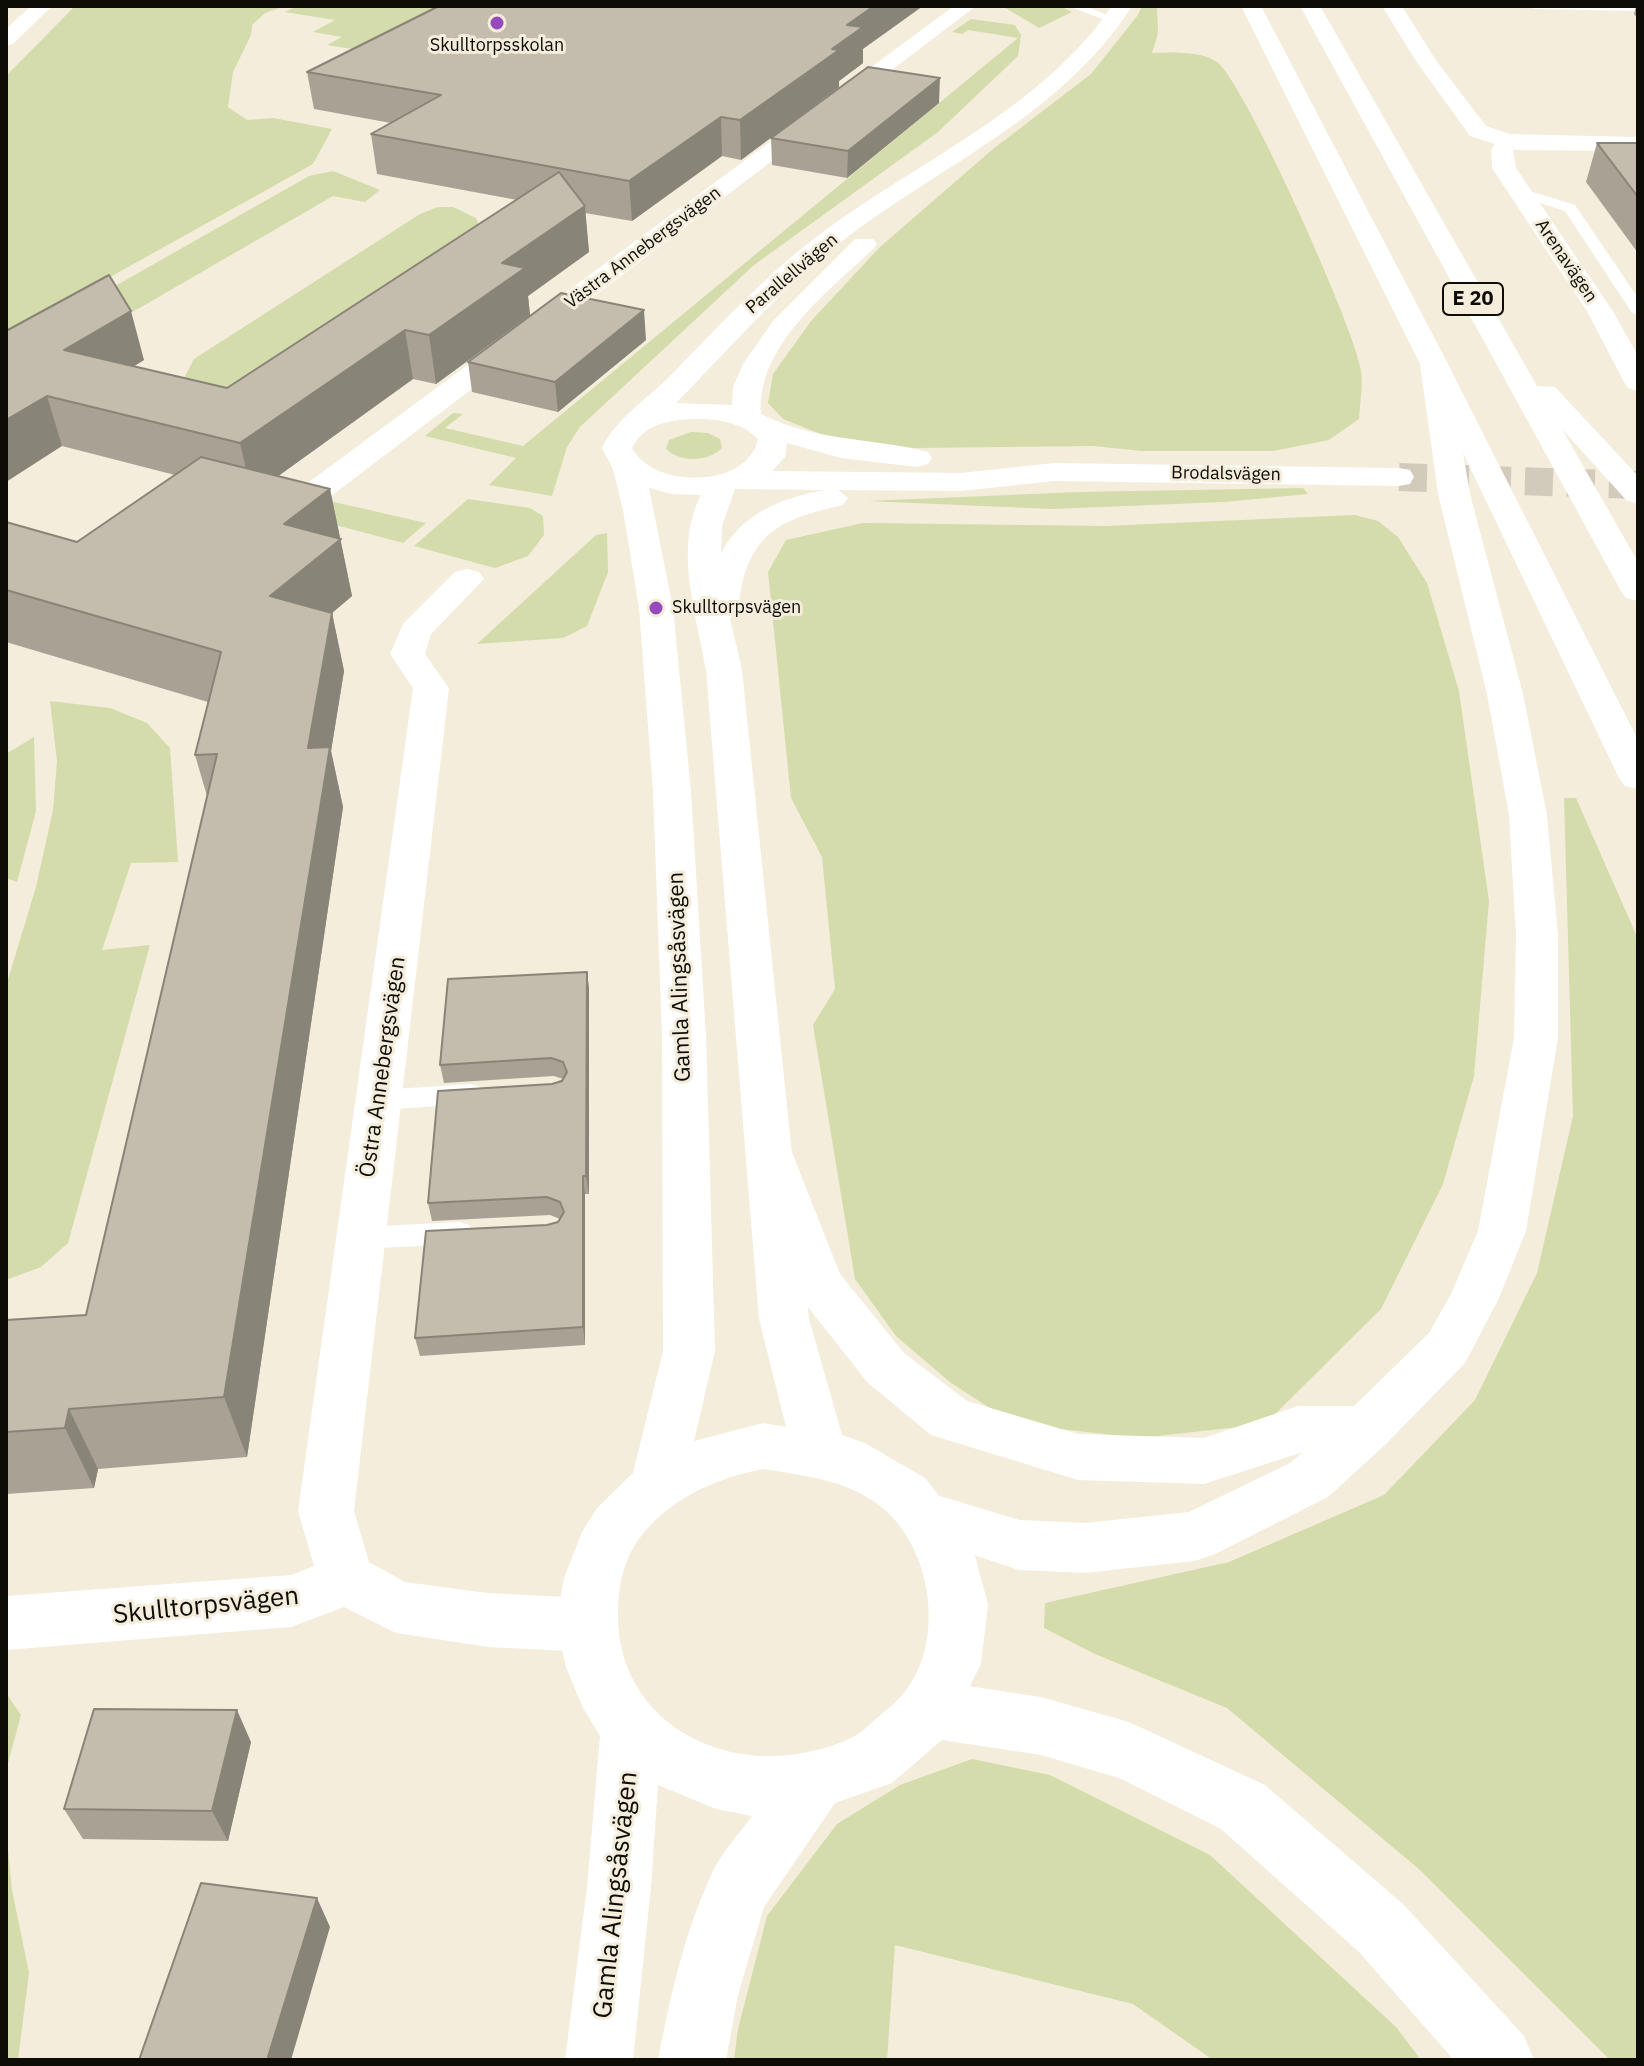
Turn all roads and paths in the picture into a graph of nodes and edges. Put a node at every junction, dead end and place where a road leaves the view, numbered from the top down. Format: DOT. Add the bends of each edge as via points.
graph roads {
  1 [pos="42,6"];
  2 [pos="966,6"];
  3 [pos="1074,6"];
  4 [pos="1251,6"];
  5 [pos="1310,6"];
  6 [pos="1392,6"];
  7 [pos="1534,6"];
  8 [pos="1638,8"];
  9 [pos="1118,13"];
  10 [pos="6,40"];
  11 [pos="1508,141"];
  12 [pos="1638,144"];
  13 [pos="965,149"];
  14 [pos="1520,192"];
  15 [pos="1638,310"];
  16 [pos="1493,336"];
  17 [pos="1434,364"];
  18 [pos="1638,382"];
  19 [pos="639,423"];
  20 [pos="755,423"];
  21 [pos="628,469"];
  22 [pos="1054,472"];
  23 [pos="1399,477"];
  24 [pos="726,481"];
  25 [pos="961,482"];
  26 [pos="320,489"];
  27 [pos="1638,494"];
  28 [pos="467,579"];
  29 [pos="1638,591"];
  30 [pos="718,635"];
  31 [pos="1638,778"];
  32 [pos="495,1093"];
  33 [pos="378,1100"];
  34 [pos="768,1144"];
  35 [pos="487,1232"];
  36 [pos="359,1238"];
  37 [pos="1366,1429"];
  38 [pos="819,1450"];
  39 [pos="657,1485"];
  40 [pos="927,1516"];
  41 [pos="348,1580"];
  42 [pos="6,1623"];
  43 [pos="587,1625"];
  44 [pos="928,1709"];
  45 [pos="631,1730"];
  46 [pos="813,1782"];
  47 [pos="599,2060"];
  48 [pos="692,2060"];
  49 [pos="1500,2060"];
  1 -- 10 [label="main road"];
  2 -- 26 [label="main road, Västra Annebergsvägen"];
  3 -- 9 [label="lane"];
  4 -- 17 [label="main road, E 20"];
  5 -- 16 [label="main road, E 20"];
  6 -- 11 [label="main road" via="1478,131"];
  7 -- 8 [label="lane"];
  9 -- 13 [label="main road, Parallellvägen" via="1064,75"];
  11 -- 12 [label="main road"];
  11 -- 14 [label="main road, Arenavägen" via="1502,150 1504,168"];
  13 -- 19 [label="main road, Parallellvägen" via="800,262"];
  13 -- 20 [label="main road, Parallellvägen" via="823,283 770,344 746,397"];
  14 -- 15 [label="lane" via="1570,208"];
  14 -- 18 [label="main road, Arenavägen" via="1601,313"];
  16 -- 27 [label="main road"];
  16 -- 29 [label="main road, E 20"];
  17 -- 31 [label="main road, E 20"];
  17 -- 37 [label="main road" via="1454,494 1505,694 1528,815 1537,935 1536,1038 1502,1231 1474,1298 1447,1348"];
  19 -- 20 [label="main road, Brodalsvägen" via="669,413 716,411"];
  19 -- 21 [label="main road, Parallellvägen" via="621,437 617,448"];
  20 -- 22 [label="main road, Brodalsvägen" via="882,455 1017,464"];
  20 -- 24 [label="main road, Parallellvägen" via="773,438 772,455 755,471"];
  21 -- 24 [label="main road, Brodalsvägen" via="663,483"];
  21 -- 39 [label="main road, Gamla Alingsåsvägen" via="656,608 684,1035 689,1351"];
  22 -- 23 [label="main road, Brodalsvägen"];
  22 -- 25 [label="main road, Brodalsvägen"];
  24 -- 25 [label="main road, Brodalsvägen"];
  24 -- 30 [label="main road" via="707,512 703,537"];
  25 -- 30 [label="main road, Brodalsvägen" via="815,500 772,515 739,546 724,579"];
  28 -- 33 [label="main road, Östra Annebergsvägen" via="415,631 407,654 431,688"];
  30 -- 34 [label="main road"];
  32 -- 33 [label="lane"];
  33 -- 36 [label="main road, Östra Annebergsvägen"];
  34 -- 37 [label="main road" via="818,1283 886,1368 950,1419 1078,1457 1204,1461 1298,1429"];
  34 -- 38 [label="main road" via="784,1319"];
  35 -- 36 [label="lane"];
  36 -- 41 [label="main road, Östra Annebergsvägen" via="326,1511"];
  37 -- 40 [label="main road" via="1309,1480 1195,1536 1085,1548 1019,1545"];
  38 -- 39 [label="main road" via="734,1450 681,1469"];
  38 -- 40 [label="main road" via="878,1473"];
  39 -- 43 [label="main road" via="618,1523 604,1546 588,1598"];
  40 -- 44 [label="main road" via="956,1576 960,1609 958,1643 947,1677"];
  41 -- 42 [label="main road, Skulltorpsvägen" via="291,1601"];
  41 -- 43 [label="main road" via="396,1607 488,1620"];
  43 -- 45 [label="main road" via="600,1681"];
  44 -- 46 [label="main road" via="878,1756"];
  44 -- 49 [label="main road" via="1041,1726 1129,1752 1243,1807 1381,1928"];
  45 -- 46 [label="main road" via="656,1751 713,1779 745,1786"];
  45 -- 47 [label="main road, Gamla Alingsåsvägen"];
  46 -- 48 [label="main road" via="737,1891 704,1995"];
}
